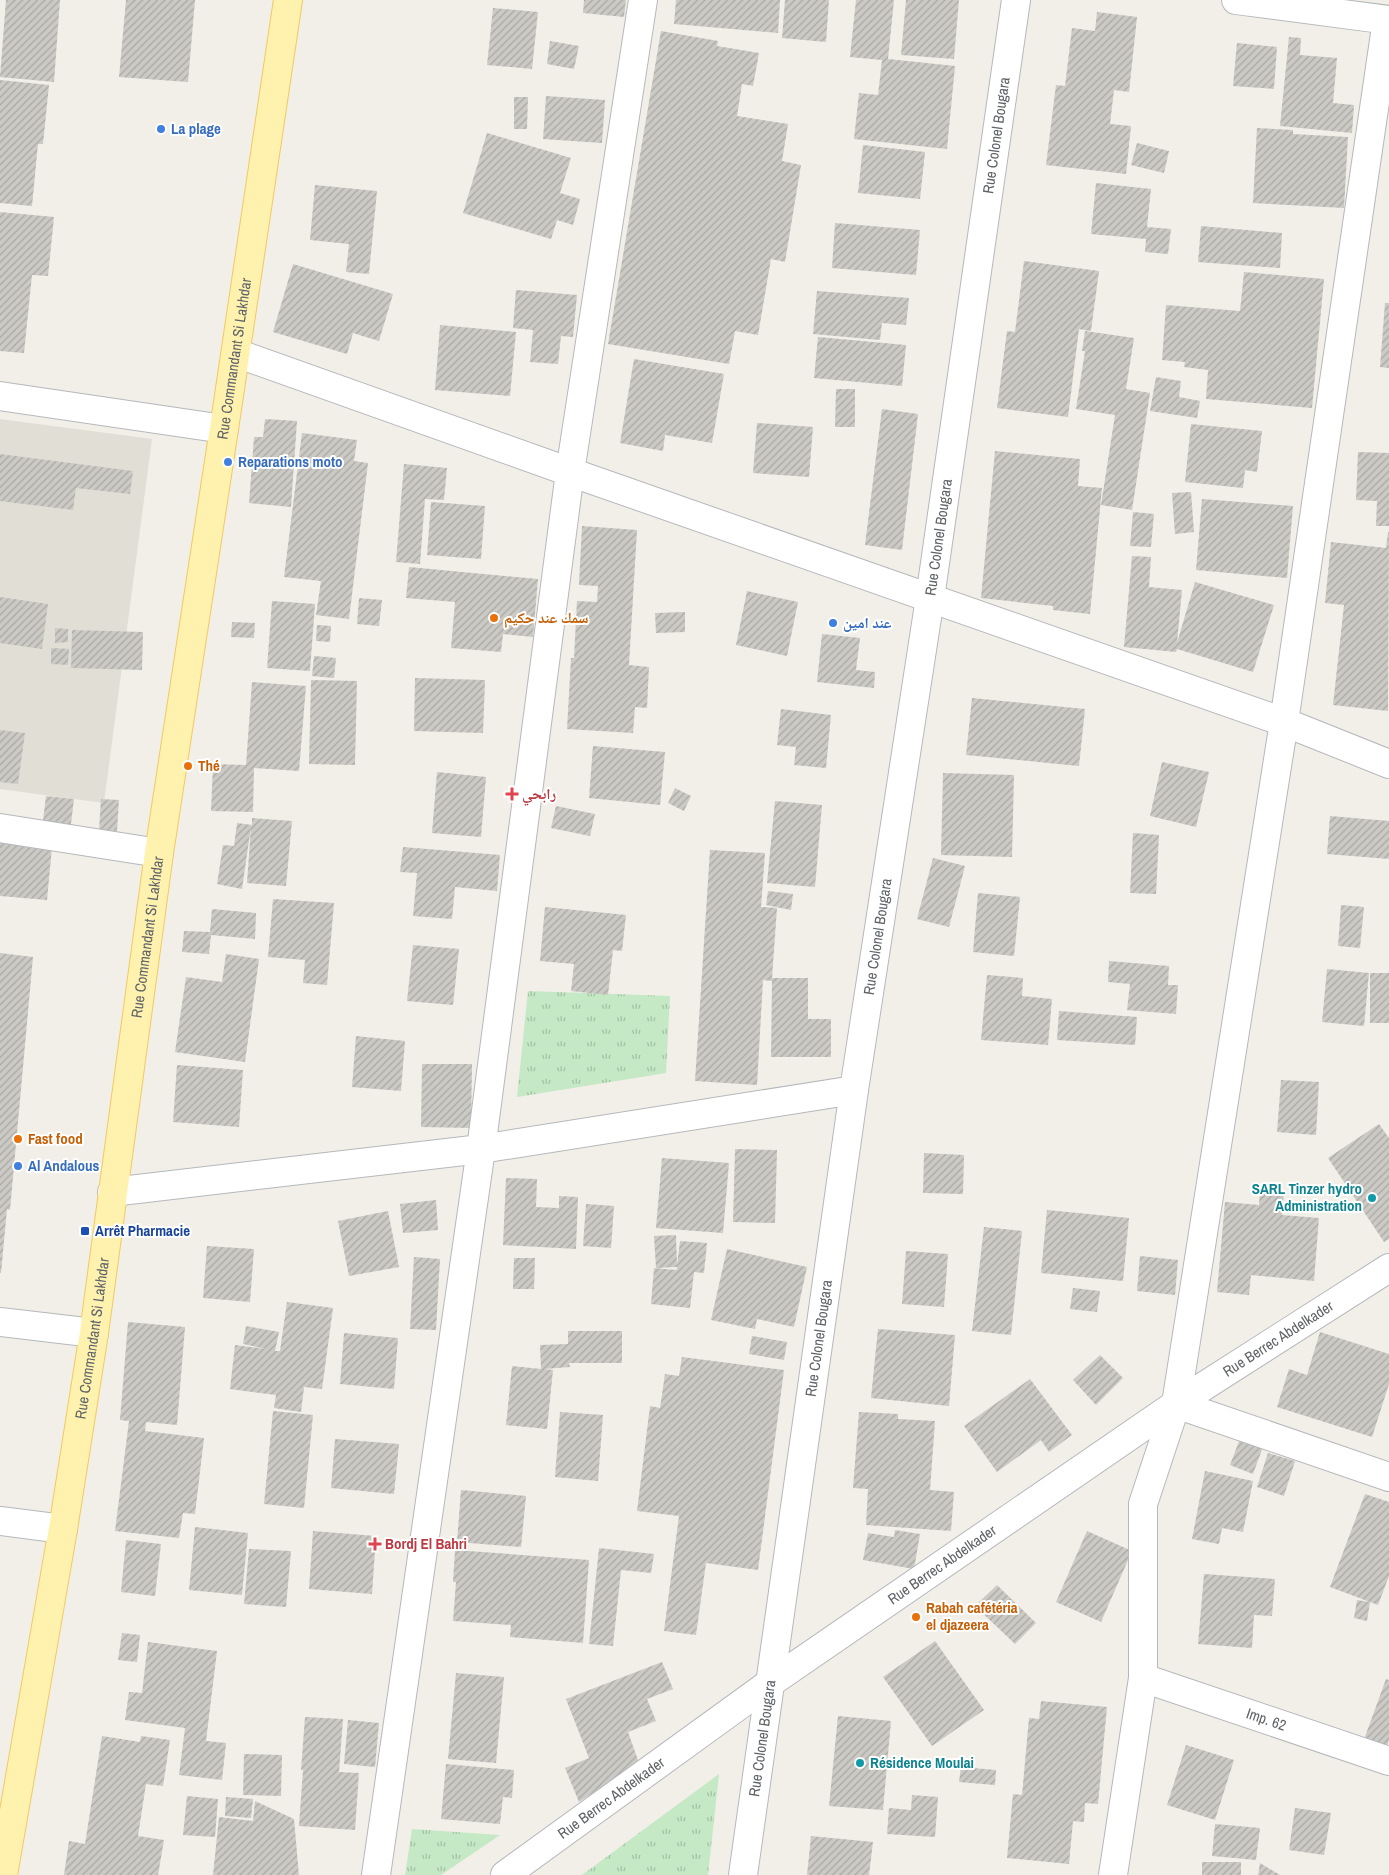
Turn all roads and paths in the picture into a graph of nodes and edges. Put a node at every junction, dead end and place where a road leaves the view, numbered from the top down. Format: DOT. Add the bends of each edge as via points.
graph roads {
  1 [pos="288,0"];
  2 [pos="643,0"];
  3 [pos="1016,0"];
  4 [pos="1236,0"];
  5 [pos="1388,20"];
  6 [pos="236,353"];
  7 [pos="0,396"];
  8 [pos="224,429"];
  9 [pos="570,472"];
  10 [pos="930,598"];
  11 [pos="1284,722"];
  12 [pos="1389,764"];
  13 [pos="0,828"];
  14 [pos="159,853"];
  15 [pos="854,1090"];
  16 [pos="481,1149"];
  17 [pos="112,1192"];
  18 [pos="1389,1268"];
  19 [pos="0,1322"];
  20 [pos="94,1333"];
  21 [pos="1176,1404"];
  22 [pos="1389,1477"];
  23 [pos="0,1521"];
  24 [pos="62,1530"];
  25 [pos="1143,1678"];
  26 [pos="770,1683"];
  27 [pos="1389,1761"];
  28 [pos="6,1820"];
  29 [pos="3,1875"];
  30 [pos="376,1875"];
  31 [pos="505,1875"];
  32 [pos="744,1875"];
  33 [pos="1114,1875"];
  1 -- 6 [label="main road, Rue Commandant Si Lakhdar"];
  2 -- 9 [label="street"];
  3 -- 10 [label="street, Rue Colonel Bougara"];
  4 -- 5 [label="street"];
  5 -- 11 [label="street"];
  6 -- 8 [label="main road, Rue Commandant Si Lakhdar"];
  6 -- 9 [label="street"];
  7 -- 8 [label="street"];
  8 -- 14 [label="main road, Rue Commandant Si Lakhdar"];
  9 -- 10 [label="street"];
  9 -- 16 [label="street"];
  10 -- 11 [label="street"];
  10 -- 15 [label="street, Rue Colonel Bougara"];
  11 -- 12 [label="street"];
  11 -- 21 [label="street"];
  13 -- 14 [label="street"];
  14 -- 17 [label="main road, Rue Commandant Si Lakhdar"];
  15 -- 16 [label="street"];
  15 -- 26 [label="street, Rue Colonel Bougara"];
  16 -- 17 [label="street"];
  16 -- 30 [label="street"];
  17 -- 20 [label="main road, Rue Commandant Si Lakhdar"];
  18 -- 21 [label="street, Rue Berrec Abdelkader"];
  19 -- 20 [label="street"];
  20 -- 24 [label="main road, Rue Commandant Si Lakhdar"];
  21 -- 22 [label="street"];
  21 -- 25 [label="street" via="1143,1504"];
  21 -- 26 [label="street, Rue Berrec Abdelkader"];
  23 -- 24 [label="street"];
  24 -- 28 [label="main road, Rue Commandant Si Lakhdar"];
  25 -- 27 [label="street, Imp. 62"];
  25 -- 33 [label="street"];
  26 -- 31 [label="street, Rue Berrec Abdelkader"];
  26 -- 32 [label="street, Rue Colonel Bougara"];
  28 -- 29 [label="main road, Rue Commandant Si Lakhdar"];
}
